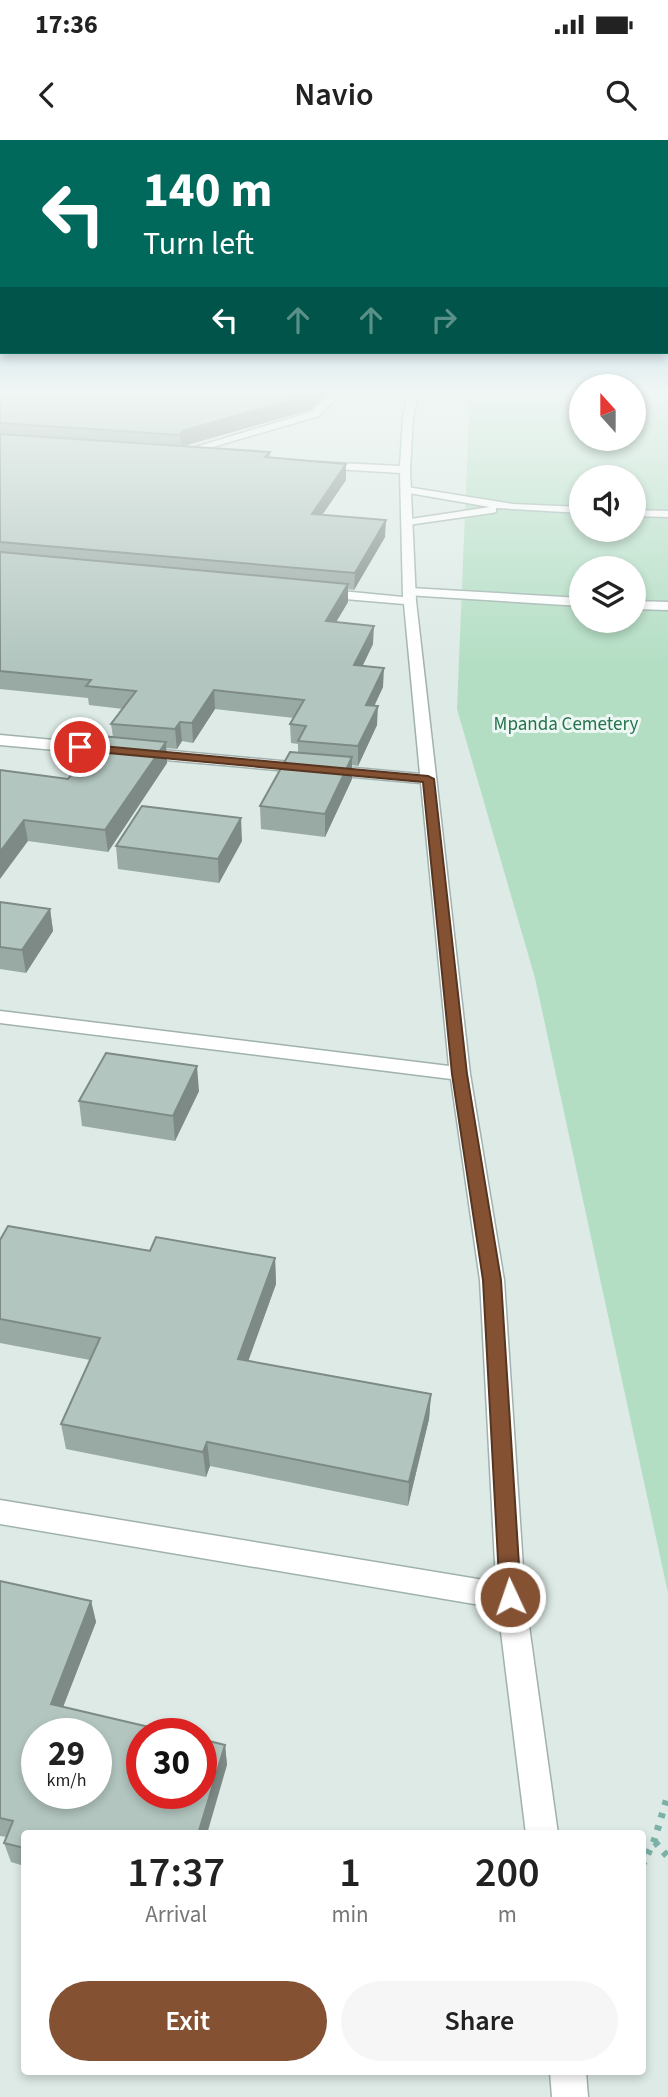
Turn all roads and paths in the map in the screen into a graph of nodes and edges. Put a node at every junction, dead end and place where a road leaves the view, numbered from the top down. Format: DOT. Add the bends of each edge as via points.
graph roads {
  1 [pos="406,481"];
  2 [pos="411,481"];
  3 [pos="513,508"];
  4 [pos="569,510"];
  5 [pos="646,513"];
  6 [pos="668,514"];
  7 [pos="408,522"];
  8 [pos="300,592"];
  9 [pos="410,597"];
  10 [pos="569,602"];
  11 [pos="646,605"];
  12 [pos="668,606"];
  13 [pos="0,740"];
  14 [pos="428,779"];
  15 [pos="0,1017"];
  16 [pos="460,1074"];
  17 [pos="0,1512"];
  18 [pos="510,1597"];
  19 [pos="668,1795"];
  20 [pos="541,1830"];
  21 [pos="654,1842"];
  22 [pos="668,1857"];
  23 [pos="646,1858"];
  24 [pos="568,2075"];
  25 [pos="570,2097"];
  1 -- 7 [label="street"];
  2 -- 3 [label="street"];
  3 -- 4 [label="street"];
  3 -- 7 [label="street"];
  5 -- 6 [label="street"];
  7 -- 9 [label="street"];
  8 -- 9 [label="street"];
  9 -- 10 [label="street"];
  9 -- 14 [label="street"];
  11 -- 12 [label="street"];
  13 -- 14 [label="street"];
  14 -- 16 [label="street"];
  15 -- 16 [label="street"];
  16 -- 18 [label="street" via="492,1280"];
  17 -- 18 [label="street"];
  18 -- 20 [label="street"];
  19 -- 21 [label="path"];
  21 -- 22 [label="path"];
  21 -- 23 [label="path"];
  24 -- 25 [label="street"];
}
